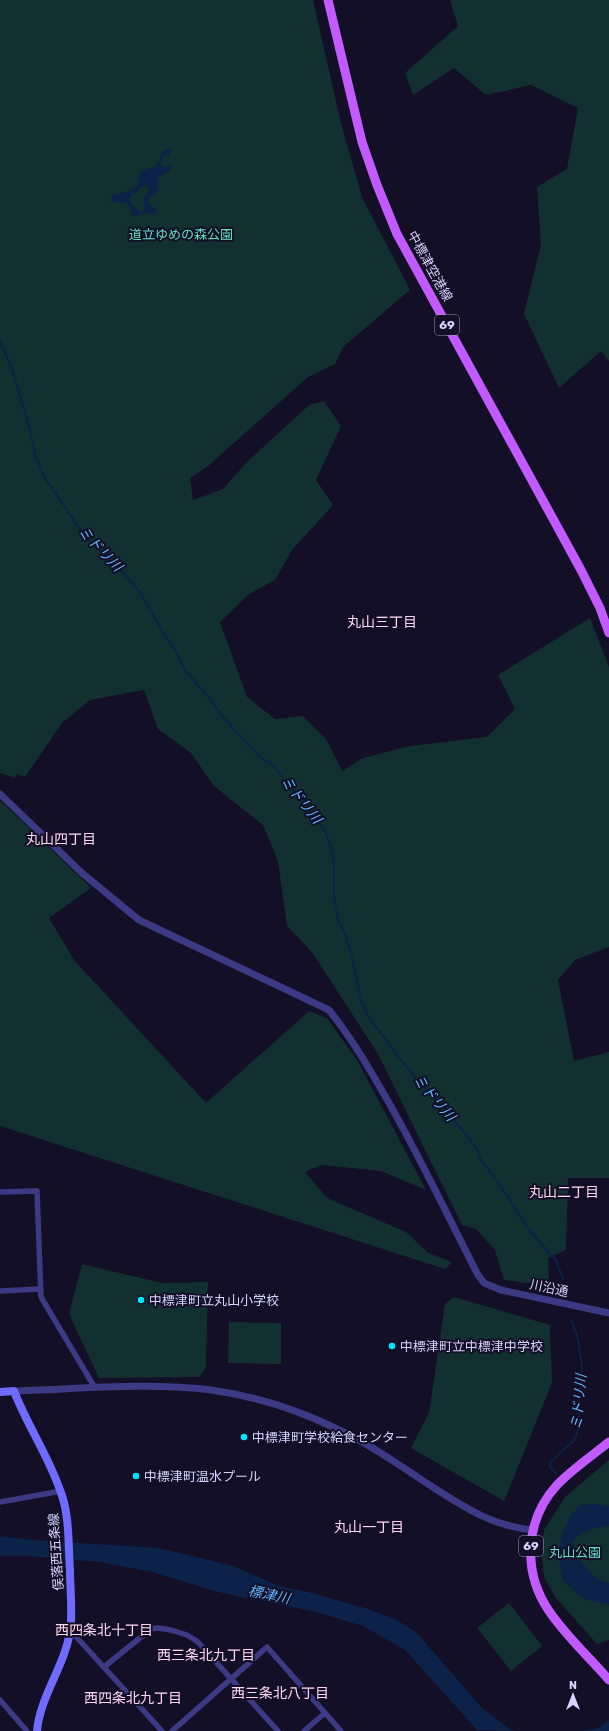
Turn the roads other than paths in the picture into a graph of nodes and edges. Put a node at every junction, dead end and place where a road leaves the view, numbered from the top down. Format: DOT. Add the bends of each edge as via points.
graph roads {
  1 [pos="328,0"];
  2 [pos="609,633"];
  3 [pos="0,794"];
  4 [pos="0,1192"];
  5 [pos="40,1289"];
  6 [pos="0,1291"];
  7 [pos="609,1313"];
  8 [pos="95,1388"];
  9 [pos="14,1391"];
  10 [pos="0,1392"];
  11 [pos="609,1442"];
  12 [pos="61,1491"];
  13 [pos="0,1502"];
  14 [pos="532,1530"];
  15 [pos="70,1630"];
  16 [pos="104,1667"];
  17 [pos="231,1678"];
  18 [pos="609,1680"];
  19 [pos="0,1700"];
  20 [pos="325,1712"];
  21 [pos="27,1731"];
  22 [pos="37,1731"];
  23 [pos="162,1731"];
  24 [pos="172,1731"];
  25 [pos="278,1731"];
  26 [pos="304,1731"];
  27 [pos="341,1731"];
  1 -- 2 [label="main road, 中標津空港線 / 69" via="362,142 388,213 578,564 600,608"];
  3 -- 7 [label="street, 川沿通" via="82,873 139,920 329,1010 366,1061 484,1283 501,1290"];
  4 -- 5 [label="street" via="37,1191"];
  5 -- 6 [label="street"];
  5 -- 8 [label="street" via="41,1297"];
  8 -- 9 [label="street"];
  8 -- 14 [label="street" via="164,1386 212,1390 276,1404 336,1428 488,1520 513,1528"];
  9 -- 10 [label="main road"];
  9 -- 12 [label="main road, 俣落西五条線"];
  11 -- 14 [label="main road, 69" via="558,1483 541,1506"];
  12 -- 13 [label="street"];
  12 -- 15 [label="main road, 俣落西五条線" via="68,1531 72,1596"];
  14 -- 18 [label="main road, 69" via="530,1549 535,1585 549,1611"];
  15 -- 16 [label="street"];
  15 -- 22 [label="main road, 俣落西五条線" via="67,1648 47,1694"];
  16 -- 17 [label="street" via="151,1629 158,1628 186,1635 198,1642"];
  16 -- 23 [label="street"];
  17 -- 20 [label="street" via="267,1647"];
  17 -- 24 [label="street"];
  17 -- 25 [label="street"];
  19 -- 21 [label="street"];
  20 -- 26 [label="street"];
  20 -- 27 [label="street"];
}
